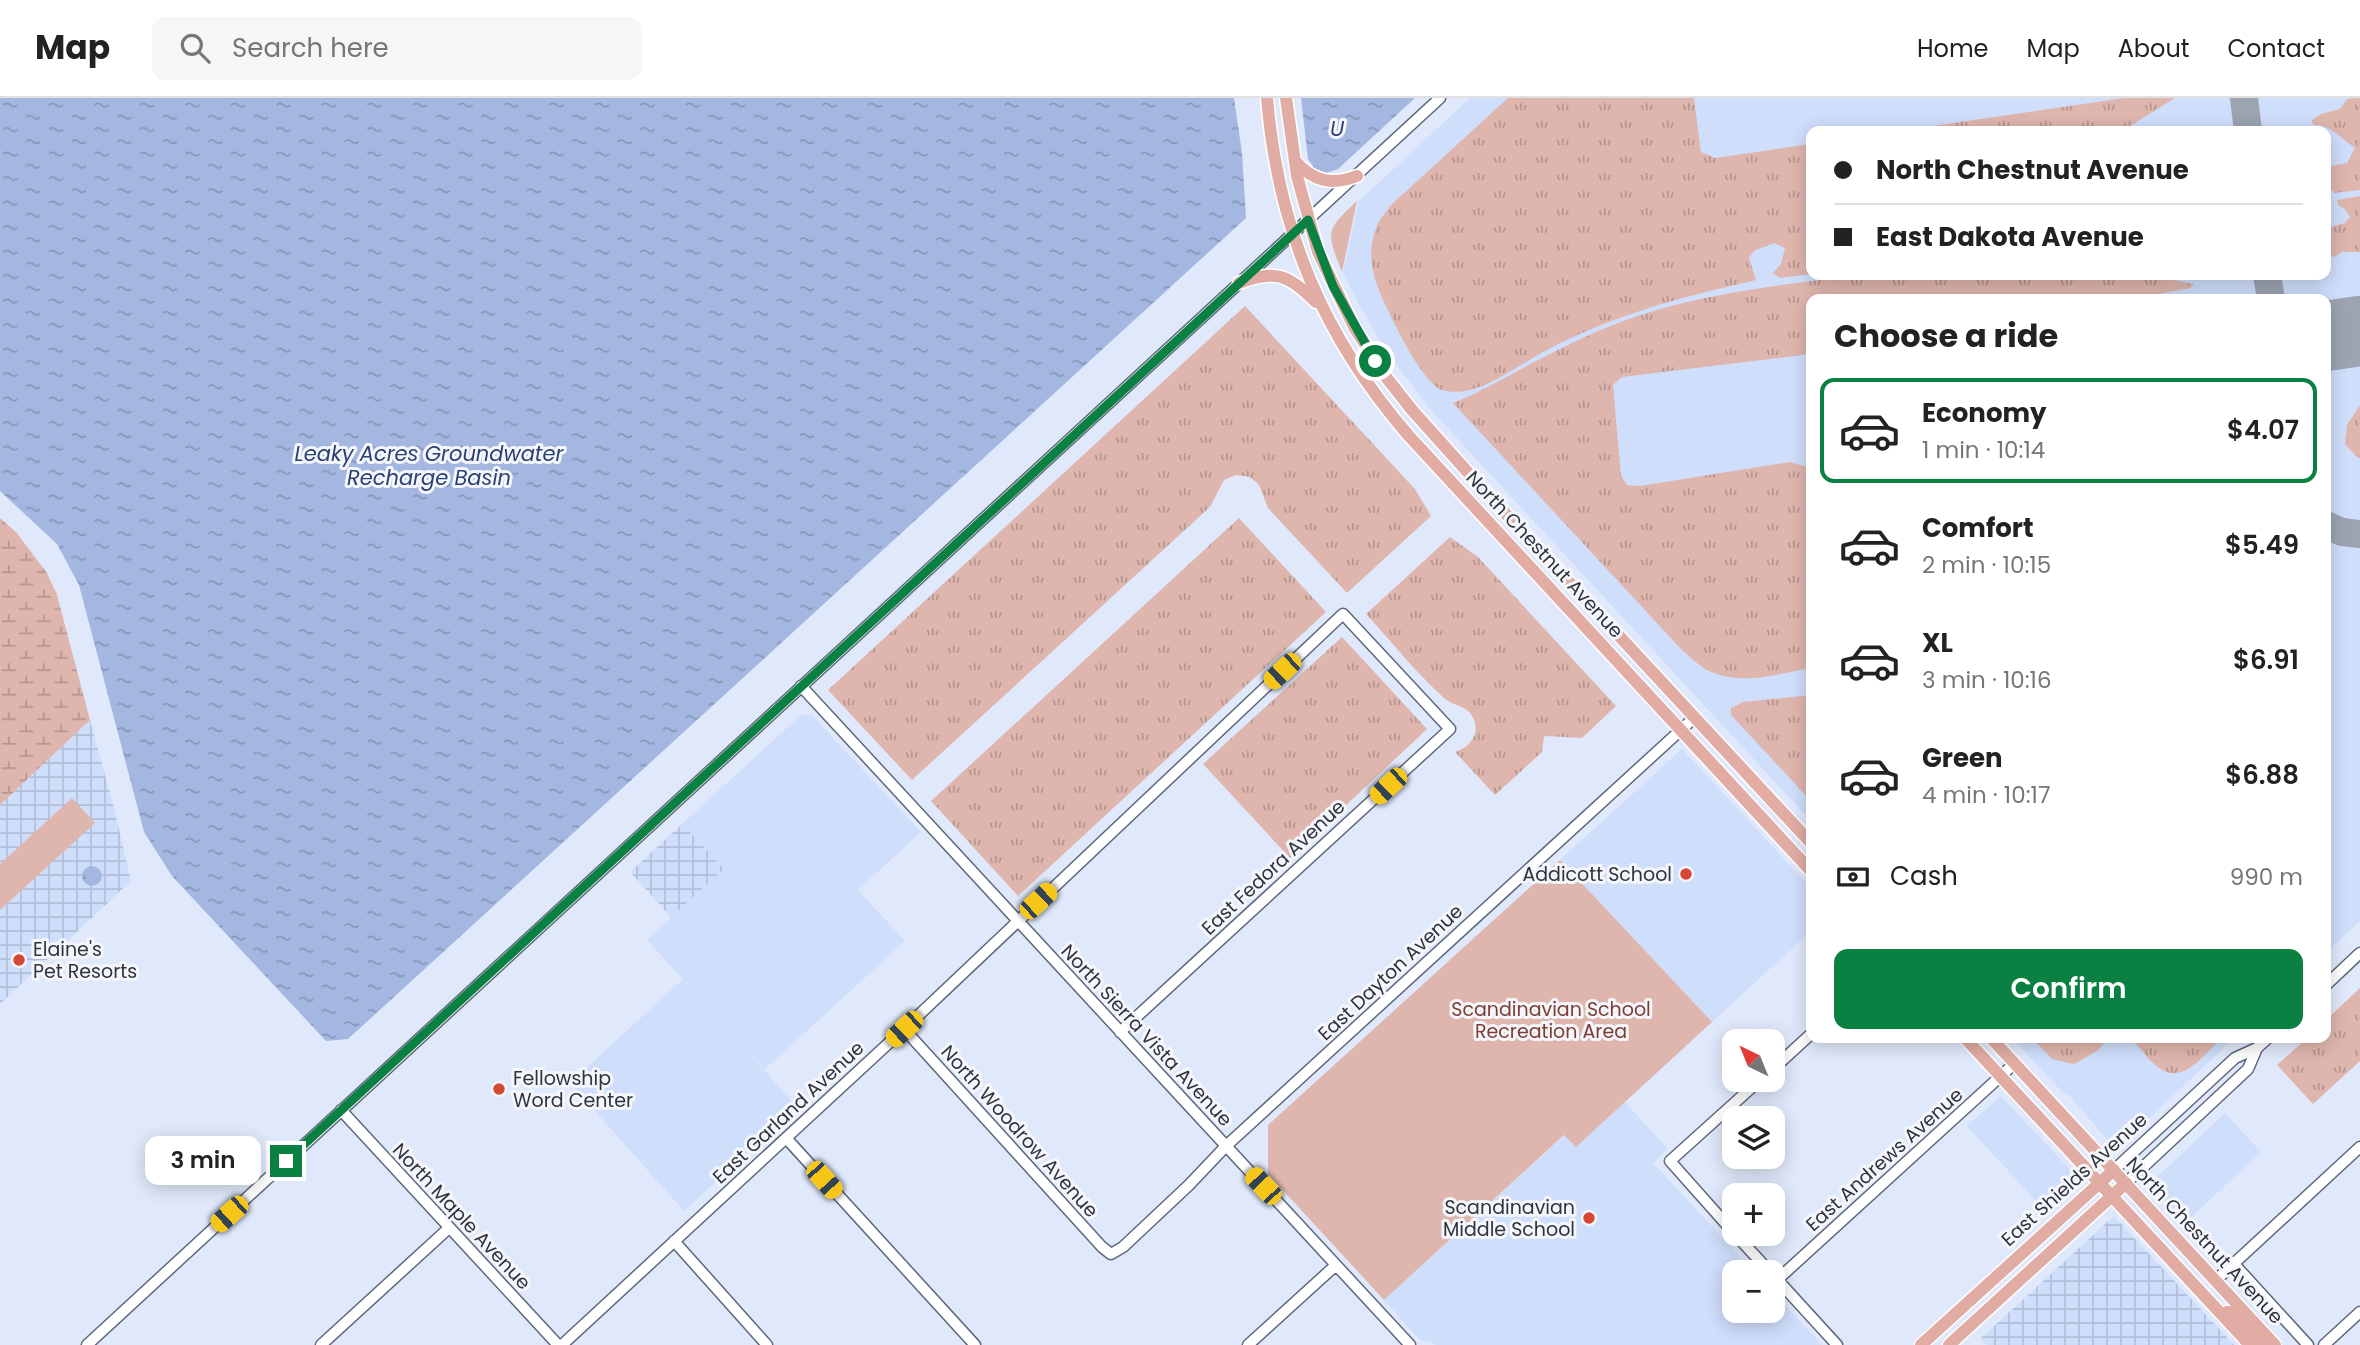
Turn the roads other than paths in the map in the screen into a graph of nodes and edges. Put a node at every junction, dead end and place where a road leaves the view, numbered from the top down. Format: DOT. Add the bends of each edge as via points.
graph roads {
  1 [pos="1267,98"];
  2 [pos="1286,98"];
  3 [pos="1440,98"];
  4 [pos="1293,159"];
  5 [pos="1357,176"];
  6 [pos="1308,220"];
  7 [pos="1292,234"];
  8 [pos="1239,283"];
  9 [pos="1322,309"];
  10 [pos="1481,486"];
  11 [pos="1468,499"];
  12 [pos="1343,614"];
  13 [pos="801,686"];
  14 [pos="1695,717"];
  15 [pos="1681,730"];
  16 [pos="1806,838"];
  17 [pos="1806,866"];
  18 [pos="1017,920"];
  19 [pos="2360,953"];
  20 [pos="2331,980"];
  21 [pos="904,1029"];
  22 [pos="1120,1032"];
  23 [pos="1806,1039"];
  24 [pos="1970,1043"];
  25 [pos="1996,1043"];
  26 [pos="2262,1043"];
  27 [pos="2257,1048"];
  28 [pos="1785,1058"];
  29 [pos="2015,1063"];
  30 [pos="2000,1076"];
  31 [pos="1747,1092"];
  32 [pos="341,1110"];
  33 [pos="786,1138"];
  34 [pos="1226,1146"];
  35 [pos="2360,1147"];
  36 [pos="2114,1170"];
  37 [pos="2099,1183"];
  38 [pos="2126,1183"];
  39 [pos="2112,1196"];
  40 [pos="1722,1219"];
  41 [pos="449,1228"];
  42 [pos="674,1241"];
  43 [pos="1746,1246"];
  44 [pos="1111,1254"];
  45 [pos="1759,1260"];
  46 [pos="2234,1264"];
  47 [pos="1336,1265"];
  48 [pos="1785,1265"];
  49 [pos="2216,1280"];
  50 [pos="1785,1289"];
  51 [pos="2360,1312"];
  52 [pos="2222,1315"];
  53 [pos="87,1345"];
  54 [pos="321,1345"];
  55 [pos="560,1345"];
  56 [pos="767,1345"];
  57 [pos="975,1345"];
  58 [pos="1248,1345"];
  59 [pos="1410,1345"];
  60 [pos="1837,1345"];
  61 [pos="1921,1345"];
  62 [pos="1949,1345"];
  63 [pos="2250,1345"];
  64 [pos="2263,1345"];
  65 [pos="2275,1345"];
  66 [pos="2308,1345"];
  67 [pos="2324,1345"];
  1 -- 7 [label="main road, North Chestnut Avenue" via="1275,162"];
  2 -- 4 [label="main road, North Chestnut Avenue"];
  3 -- 5 [label="street"];
  4 -- 5 [label="main road" via="1315,178 1331,182"];
  4 -- 6 [label="main road, North Chestnut Avenue"];
  5 -- 6 [label="street"];
  6 -- 7 [label="street"];
  6 -- 10 [label="main road, North Chestnut Avenue" via="1333,286 1375,361 1412,411"];
  7 -- 8 [label="street"];
  7 -- 9 [label="main road, North Chestnut Avenue"];
  8 -- 9 [label="main road" via="1280,276 1296,283"];
  8 -- 13 [label="street"];
  9 -- 11 [label="main road, North Chestnut Avenue" via="1378,398"];
  10 -- 11 [label="main road"];
  10 -- 14 [label="main road, North Chestnut Avenue"];
  11 -- 15 [label="main road, North Chestnut Avenue"];
  12 -- 18 [label="street, East Garland Avenue"];
  12 -- 22 [label="street, East Fedora Avenue" via="1450,729"];
  13 -- 18 [label="street, North Sierra Vista Avenue"];
  13 -- 32 [label="street"];
  14 -- 15 [label="street, East Dayton Avenue"];
  14 -- 16 [label="main road, North Chestnut Avenue"];
  15 -- 17 [label="main road, North Chestnut Avenue"];
  15 -- 34 [label="street, East Dayton Avenue"];
  18 -- 21 [label="street, East Garland Avenue"];
  18 -- 22 [label="street, North Sierra Vista Avenue"];
  19 -- 20 [label="street"];
  21 -- 33 [label="street, East Garland Avenue"];
  21 -- 44 [label="street, North Woodrow Avenue"];
  22 -- 34 [label="street, North Sierra Vista Avenue"];
  23 -- 28 [label="street"];
  24 -- 30 [label="main road, North Chestnut Avenue"];
  25 -- 29 [label="main road, North Chestnut Avenue"];
  26 -- 27 [label="street, East Shields Avenue"];
  27 -- 36 [label="street, East Shields Avenue" via="2235,1058"];
  27 -- 38 [label="street, East Shields Avenue" via="2248,1069"];
  29 -- 30 [label="street, East Andrews Avenue"];
  29 -- 36 [label="main road, North Chestnut Avenue"];
  30 -- 37 [label="main road, North Chestnut Avenue"];
  30 -- 48 [label="street, East Andrews Avenue"];
  31 -- 40 [label="street" via="1670,1161"];
  32 -- 41 [label="street, North Maple Avenue"];
  32 -- 53 [label="street"];
  33 -- 42 [label="street, East Garland Avenue"];
  33 -- 57 [label="street"];
  34 -- 44 [label="street, East Dayton Avenue"];
  34 -- 47 [label="street, North Sierra Vista Avenue"];
  35 -- 46 [label="street"];
  36 -- 37 [label="main road, East Shields Avenue"];
  36 -- 38 [label="main road, North Chestnut Avenue"];
  37 -- 39 [label="main road, North Chestnut Avenue"];
  37 -- 61 [label="main road, East Shields Avenue"];
  38 -- 39 [label="main road, East Shields Avenue"];
  38 -- 49 [label="main road, North Chestnut Avenue"];
  39 -- 52 [label="main road, North Chestnut Avenue"];
  39 -- 62 [label="main road, East Shields Avenue"];
  41 -- 54 [label="street"];
  41 -- 55 [label="street, North Maple Avenue"];
  42 -- 55 [label="street, East Garland Avenue"];
  42 -- 56 [label="street"];
  43 -- 45 [label="street"];
  46 -- 49 [label="street"];
  46 -- 66 [label="street"];
  47 -- 58 [label="street"];
  47 -- 59 [label="street, North Sierra Vista Avenue"];
  49 -- 65 [label="main road, North Chestnut Avenue"];
  50 -- 60 [label="street"];
  51 -- 67 [label="street"];
  52 -- 63 [label="main road, North Chestnut Avenue"];
  52 -- 64 [label="main road" via="2235,1313"];
}
